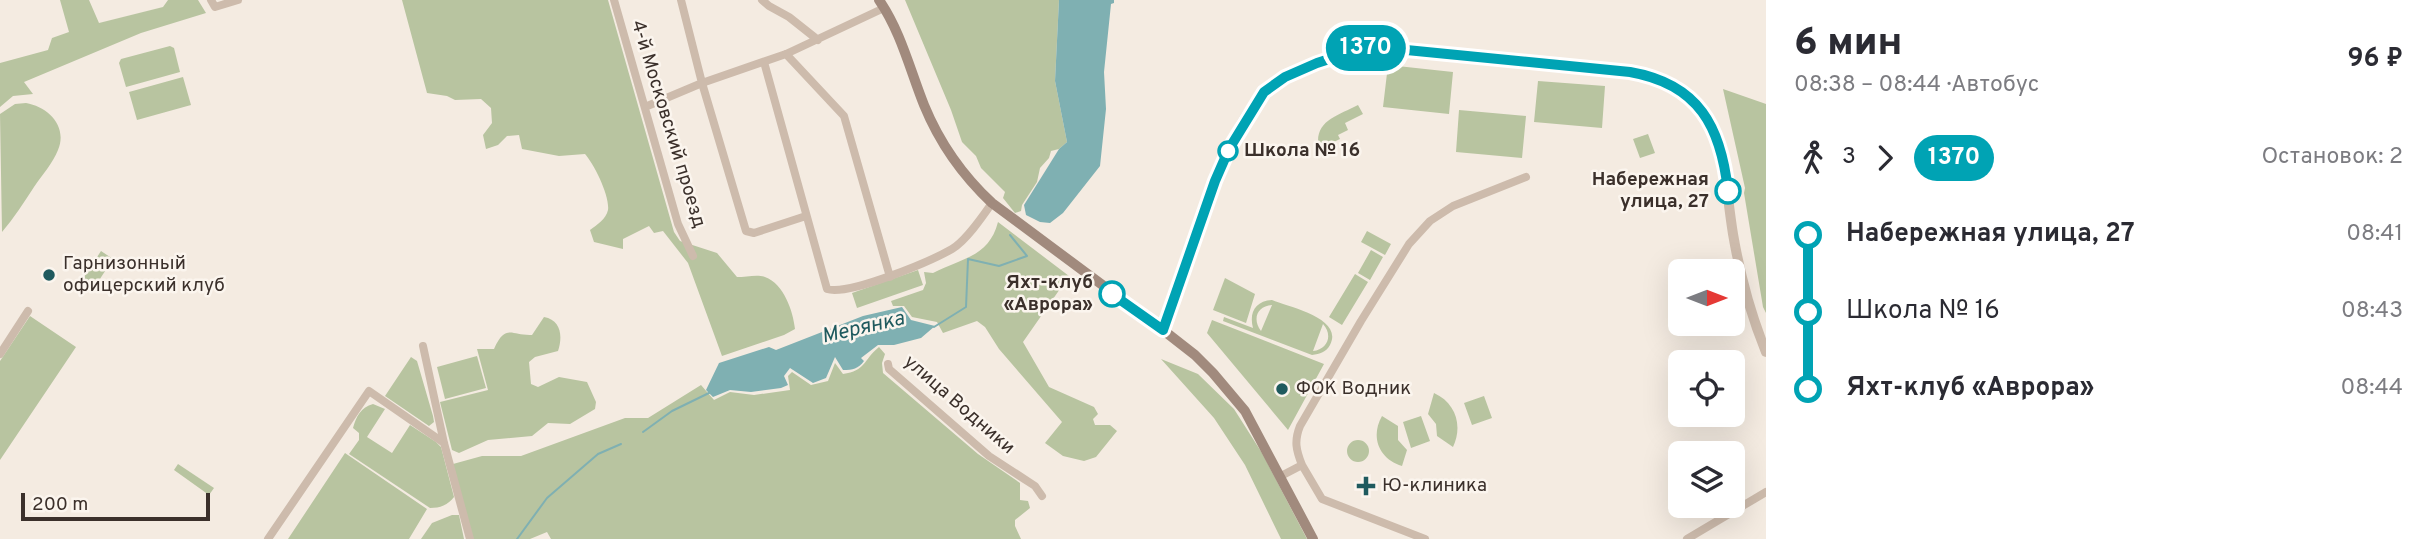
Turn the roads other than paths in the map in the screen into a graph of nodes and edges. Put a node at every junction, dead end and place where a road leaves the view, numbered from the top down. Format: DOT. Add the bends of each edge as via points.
graph roads {
  1 [pos="238,0"];
  2 [pos="614,0"];
  3 [pos="681,0"];
  4 [pos="762,0"];
  5 [pos="213,3"];
  6 [pos="882,3"];
  7 [pos="818,40"];
  8 [pos="786,54"];
  9 [pos="764,62"];
  10 [pos="702,83"];
  11 [pos="645,107"];
  12 [pos="1526,177"];
  13 [pos="992,203"];
  14 [pos="806,216"];
  15 [pos="693,256"];
  16 [pos="890,277"];
  17 [pos="29,312"];
  18 [pos="1163,330"];
  19 [pos="423,346"];
  20 [pos="1766,352"];
  21 [pos="0,354"];
  22 [pos="888,364"];
  23 [pos="444,443"];
  24 [pos="1302,465"];
  25 [pos="1280,476"];
  26 [pos="1766,492"];
  27 [pos="1042,496"];
  28 [pos="268,539"];
  29 [pos="470,539"];
  30 [pos="1313,539"];
  31 [pos="1425,539"];
  32 [pos="1687,539"];
  1 -- 5 [label="street"];
  2 -- 11 [label="street, 4-й Московский проезд"];
  3 -- 10 [label="street"];
  4 -- 7 [label="street"];
  6 -- 7 [label="street"];
  6 -- 13 [label="main road" via="942,143"];
  7 -- 8 [label="street"];
  8 -- 9 [label="street"];
  8 -- 16 [label="street" via="845,116"];
  9 -- 10 [label="street"];
  9 -- 14 [label="street"];
  10 -- 11 [label="street"];
  10 -- 14 [label="street" via="746,231 754,233"];
  11 -- 15 [label="street, 4-й Московский проезд" via="678,224"];
  12 -- 24 [label="street" via="1453,206 1430,221 1409,244 1300,426 1296,449"];
  13 -- 16 [label="street" via="953,248"];
  13 -- 18 [label="main road"];
  14 -- 16 [label="street" via="826,288 835,291"];
  17 -- 21 [label="street"];
  18 -- 20 [label="street" via="1218,174 1257,102 1285,77 1376,47 1634,73 1668,83 1684,95 1712,124 1722,150 1742,281"];
  18 -- 25 [label="main road" via="1195,355 1241,404"];
  19 -- 23 [label="street"];
  22 -- 27 [label="street, улица Водники" via="989,457 1035,486"];
  23 -- 28 [label="street" via="369,391"];
  23 -- 29 [label="street"];
  24 -- 25 [label="street"];
  24 -- 31 [label="street" via="1322,499"];
  25 -- 30 [label="main road"];
  26 -- 32 [label="street"];
}
